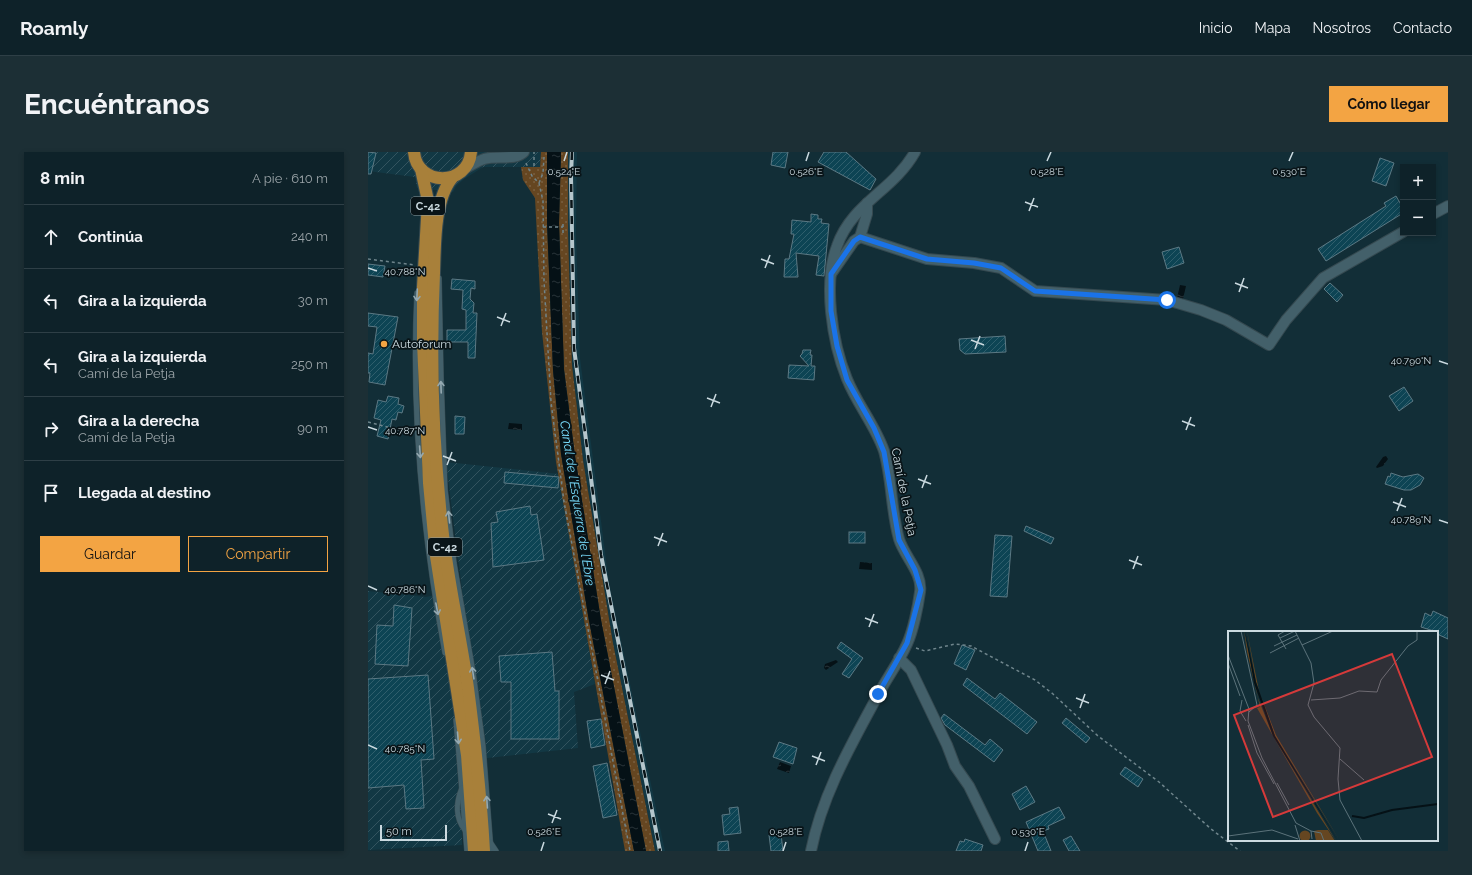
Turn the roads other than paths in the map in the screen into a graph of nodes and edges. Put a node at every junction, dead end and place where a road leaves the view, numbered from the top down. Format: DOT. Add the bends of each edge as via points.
graph roads {
  1 [pos="471,152"];
  2 [pos="486,152"];
  3 [pos="915,152"];
  4 [pos="523,153"];
  5 [pos="496,156"];
  6 [pos="415,159"];
  7 [pos="464,170"];
  8 [pos="452,178"];
  9 [pos="867,203"];
  10 [pos="1448,206"];
  11 [pos="1436,212"];
  12 [pos="1400,234"];
  13 [pos="860,237"];
  14 [pos="431,242"];
  15 [pos="831,274"];
  16 [pos="899,658"];
  17 [pos="995,839"];
  18 [pos="487,846"];
  19 [pos="467,851"];
  20 [pos="474,851"];
  21 [pos="491,851"];
  22 [pos="496,851"];
  23 [pos="811,851"];
  1 -- 7 [label="main road"];
  2 -- 5 [label="street"];
  3 -- 9 [label="street, Camí de la Petja" via="897,178"];
  4 -- 5 [label="street" via="518,157"];
  5 -- 7 [label="street" via="484,159"];
  6 -- 8 [label="main road, C-42" via="435,178"];
  6 -- 14 [label="main road, C-42" via="428,202"];
  7 -- 8 [label="main road, C-42"];
  8 -- 14 [label="main road, C-42" via="446,185"];
  9 -- 13 [label="street" via="867,214"];
  9 -- 15 [label="street, Camí de la Petja" via="844,227 836,247"];
  10 -- 11 [label="street"];
  12 -- 13 [label="street" via="1323,278 1286,320 1270,345 1226,320 1167,300 1035,291 1001,268 927,259"];
  13 -- 15 [label="street" via="854,241"];
  18 -- 14 [label="main road, C-42, one-way" via="470,702 448,572 440,502 433,359"];
  14 -- 19 [label="lane, one-way" via="419,257 415,332 418,435 435,600 455,706"];
  14 -- 20 [label="main road, C-42" via="423,342 428,484 436,556 467,755"];
  15 -- 16 [label="street, Camí de la Petja" via="831,311 837,346 847,380 874,428 884,452 899,540 915,570 921,590 907,643"];
  16 -- 17 [label="street" via="911,670 955,766"];
  16 -- 23 [label="street, Camí de la Petja" via="837,771"];
  18 -- 21 [label="lane"];
  18 -- 22 [label="lane"];
}
